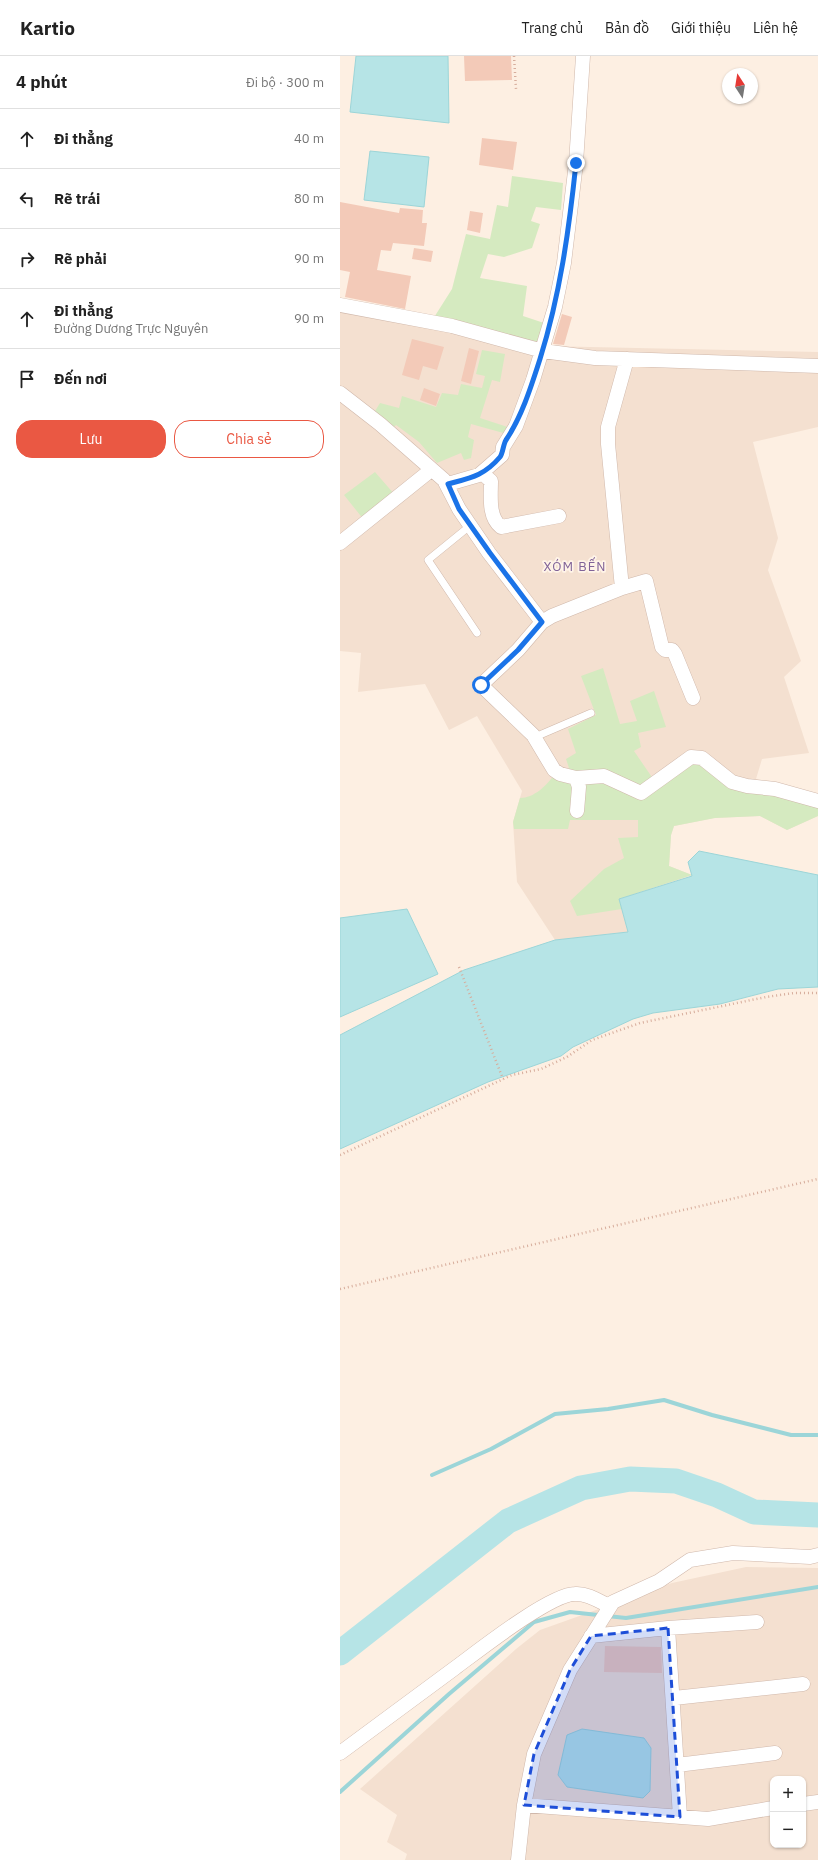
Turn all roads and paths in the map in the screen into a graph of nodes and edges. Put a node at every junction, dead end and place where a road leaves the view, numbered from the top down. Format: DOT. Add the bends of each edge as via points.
graph roads {
  1 [pos="514,56"];
  2 [pos="583,56"];
  3 [pos="516,89"];
  4 [pos="340,305"];
  5 [pos="543,350"];
  6 [pos="627,359"];
  7 [pos="818,366"];
  8 [pos="340,393"];
  9 [pos="431,470"];
  10 [pos="482,473"];
  11 [pos="448,484"];
  12 [pos="559,516"];
  13 [pos="471,525"];
  14 [pos="340,543"];
  15 [pos="622,588"];
  16 [pos="542,622"];
  17 [pos="477,633"];
  18 [pos="693,698"];
  19 [pos="591,712"];
  20 [pos="534,738"];
  21 [pos="576,778"];
  22 [pos="818,801"];
  23 [pos="577,811"];
  24 [pos="459,967"];
  25 [pos="818,993"];
  26 [pos="503,1079"];
  27 [pos="340,1155"];
  28 [pos="818,1179"];
  29 [pos="340,1289"];
  30 [pos="818,1556"];
  31 [pos="609,1606"];
  32 [pos="757,1622"];
  33 [pos="668,1628"];
  34 [pos="590,1636"];
  35 [pos="803,1684"];
  36 [pos="674,1698"];
  37 [pos="340,1753"];
  38 [pos="775,1753"];
  39 [pos="677,1765"];
  40 [pos="818,1802"];
  41 [pos="806,1804"];
  42 [pos="524,1805"];
  43 [pos="770,1809"];
  44 [pos="680,1816"];
  45 [pos="518,1860"];
  1 -- 3 [label="path"];
  2 -- 5 [label="street" via="576,163 564,263"];
  4 -- 5 [label="street" via="452,326"];
  5 -- 6 [label="street" via="595,358"];
  5 -- 10 [label="street" via="534,380 516,426 503,447 502,455"];
  6 -- 7 [label="street"];
  6 -- 15 [label="street" via="608,427"];
  8 -- 9 [label="street" via="380,424"];
  9 -- 11 [label="street"];
  9 -- 14 [label="street"];
  10 -- 11 [label="street"];
  10 -- 12 [label="street" via="491,481 492,509 496,523 501,527"];
  11 -- 13 [label="street" via="459,509"];
  13 -- 16 [label="street"];
  13 -- 17 [label="lane" via="428,560"];
  15 -- 16 [label="street"];
  15 -- 18 [label="street" via="646,581 662,647 665,650 672,650 675,654"];
  16 -- 20 [label="street" via="518,650 481,685"];
  19 -- 20 [label="lane"];
  20 -- 21 [label="street" via="554,770"];
  21 -- 22 [label="street" via="604,776 641,793 691,757 702,758 732,782 775,789"];
  21 -- 23 [label="street" via="579,786"];
  24 -- 26 [label="path"];
  25 -- 26 [label="path" via="766,997 646,1021 592,1040 567,1057 541,1069"];
  26 -- 27 [label="path"];
  28 -- 29 [label="path"];
  30 -- 31 [label="street" via="733,1553 690,1560 659,1581"];
  31 -- 34 [label="street"];
  31 -- 37 [label="street" via="576,1594 546,1604"];
  32 -- 33 [label="street"];
  33 -- 34 [label="street"];
  33 -- 36 [label="street"];
  34 -- 42 [label="street" via="570,1670 534,1754"];
  35 -- 36 [label="street"];
  36 -- 39 [label="street"];
  38 -- 39 [label="street"];
  39 -- 44 [label="street"];
  40 -- 41 [label="street"];
  42 -- 44 [label="street"];
  42 -- 45 [label="street"];
  43 -- 44 [label="street" via="708,1819"];
}
